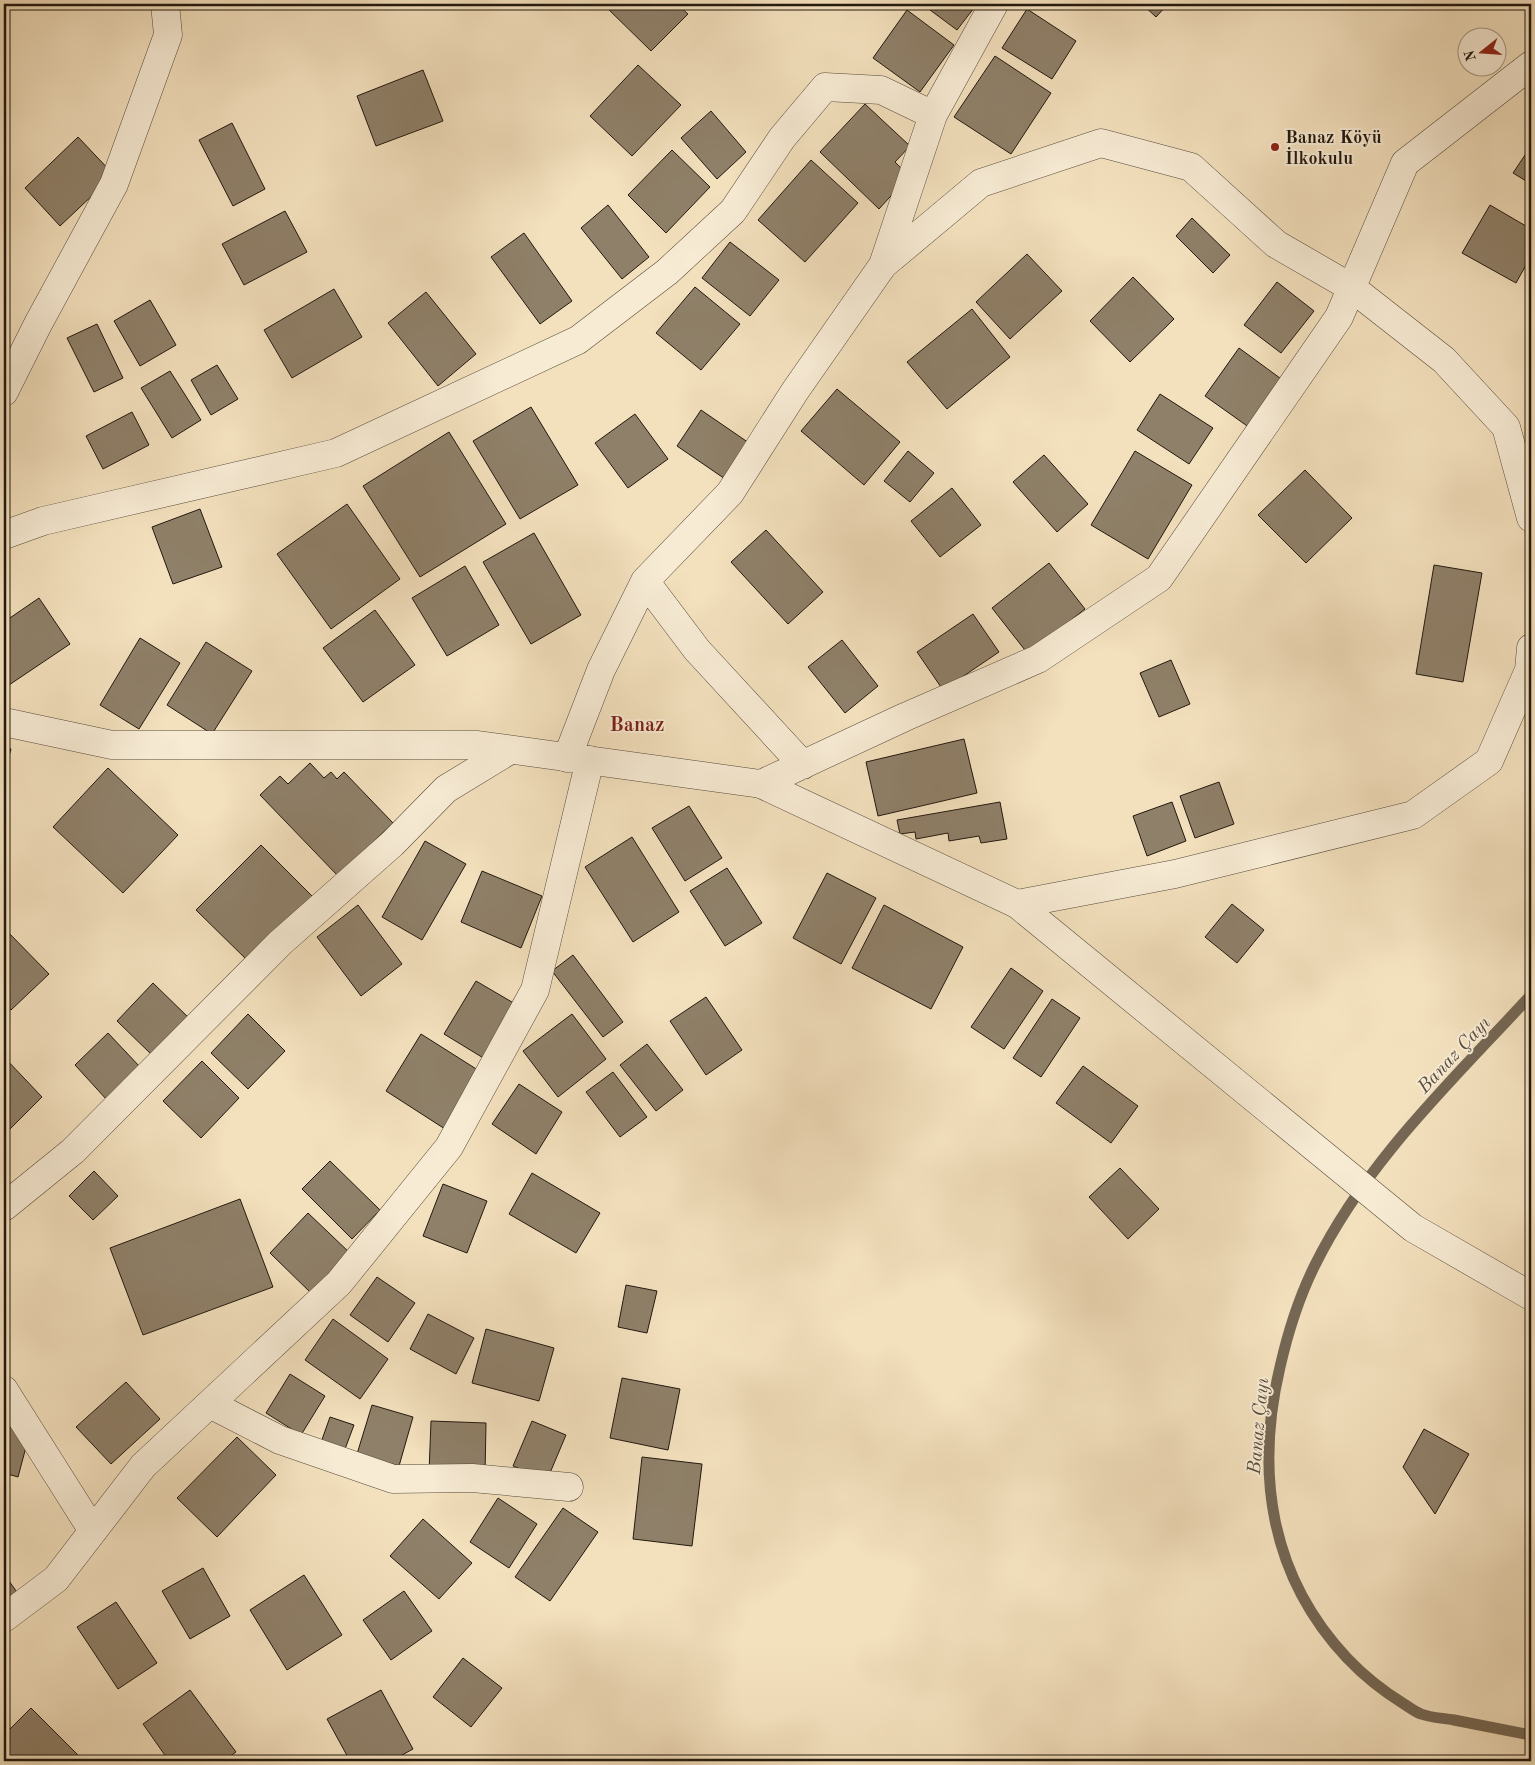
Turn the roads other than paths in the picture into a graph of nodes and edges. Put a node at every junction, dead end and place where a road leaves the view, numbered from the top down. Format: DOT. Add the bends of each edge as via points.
graph roads {
  1 [pos="165,4"];
  2 [pos="994,4"];
  3 [pos="1531,65"];
  4 [pos="933,115"];
  5 [pos="883,265"];
  6 [pos="1352,288"];
  7 [pos="4,392"];
  8 [pos="1531,518"];
  9 [pos="4,535"];
  10 [pos="645,581"];
  11 [pos="1531,648"];
  12 [pos="4,722"];
  13 [pos="510,750"];
  14 [pos="578,759"];
  15 [pos="803,765"];
  16 [pos="761,784"];
  17 [pos="1017,904"];
  18 [pos="4,1207"];
  19 [pos="1531,1296"];
  20 [pos="4,1390"];
  21 [pos="210,1404"];
  22 [pos="569,1487"];
  23 [pos="93,1531"];
  24 [pos="4,1618"];
  1 -- 7 [label="street" via="168,35 114,184"];
  2 -- 4 [label="street"];
  3 -- 6 [label="street" via="1405,163"];
  4 -- 5 [label="street"];
  4 -- 9 [label="street" via="881,90 825,87 782,138 733,211 667,272 578,340 336,452 43,521"];
  5 -- 6 [label="street" via="981,183 1102,143 1191,167 1276,244"];
  5 -- 10 [label="street" via="795,391 730,493"];
  6 -- 8 [label="street" via="1444,360 1506,427"];
  6 -- 15 [label="street" via="1339,317 1159,578 1038,659"];
  10 -- 14 [label="street" via="601,670"];
  10 -- 15 [label="street" via="697,650"];
  11 -- 17 [label="street" via="1529,670 1489,761 1413,815 1175,874"];
  12 -- 13 [label="street" via="112,745 478,745"];
  13 -- 14 [label="street"];
  13 -- 18 [label="street" via="446,788 392,844 280,943 73,1151"];
  14 -- 16 [label="street"];
  14 -- 21 [label="street" via="535,990 449,1146 339,1283"];
  15 -- 16 [label="street"];
  16 -- 17 [label="street"];
  17 -- 19 [label="street" via="1413,1228"];
  20 -- 23 [label="street"];
  21 -- 22 [label="street" via="280,1440 393,1479 472,1478"];
  21 -- 23 [label="street" via="144,1466"];
  23 -- 24 [label="street" via="56,1579"];
}
